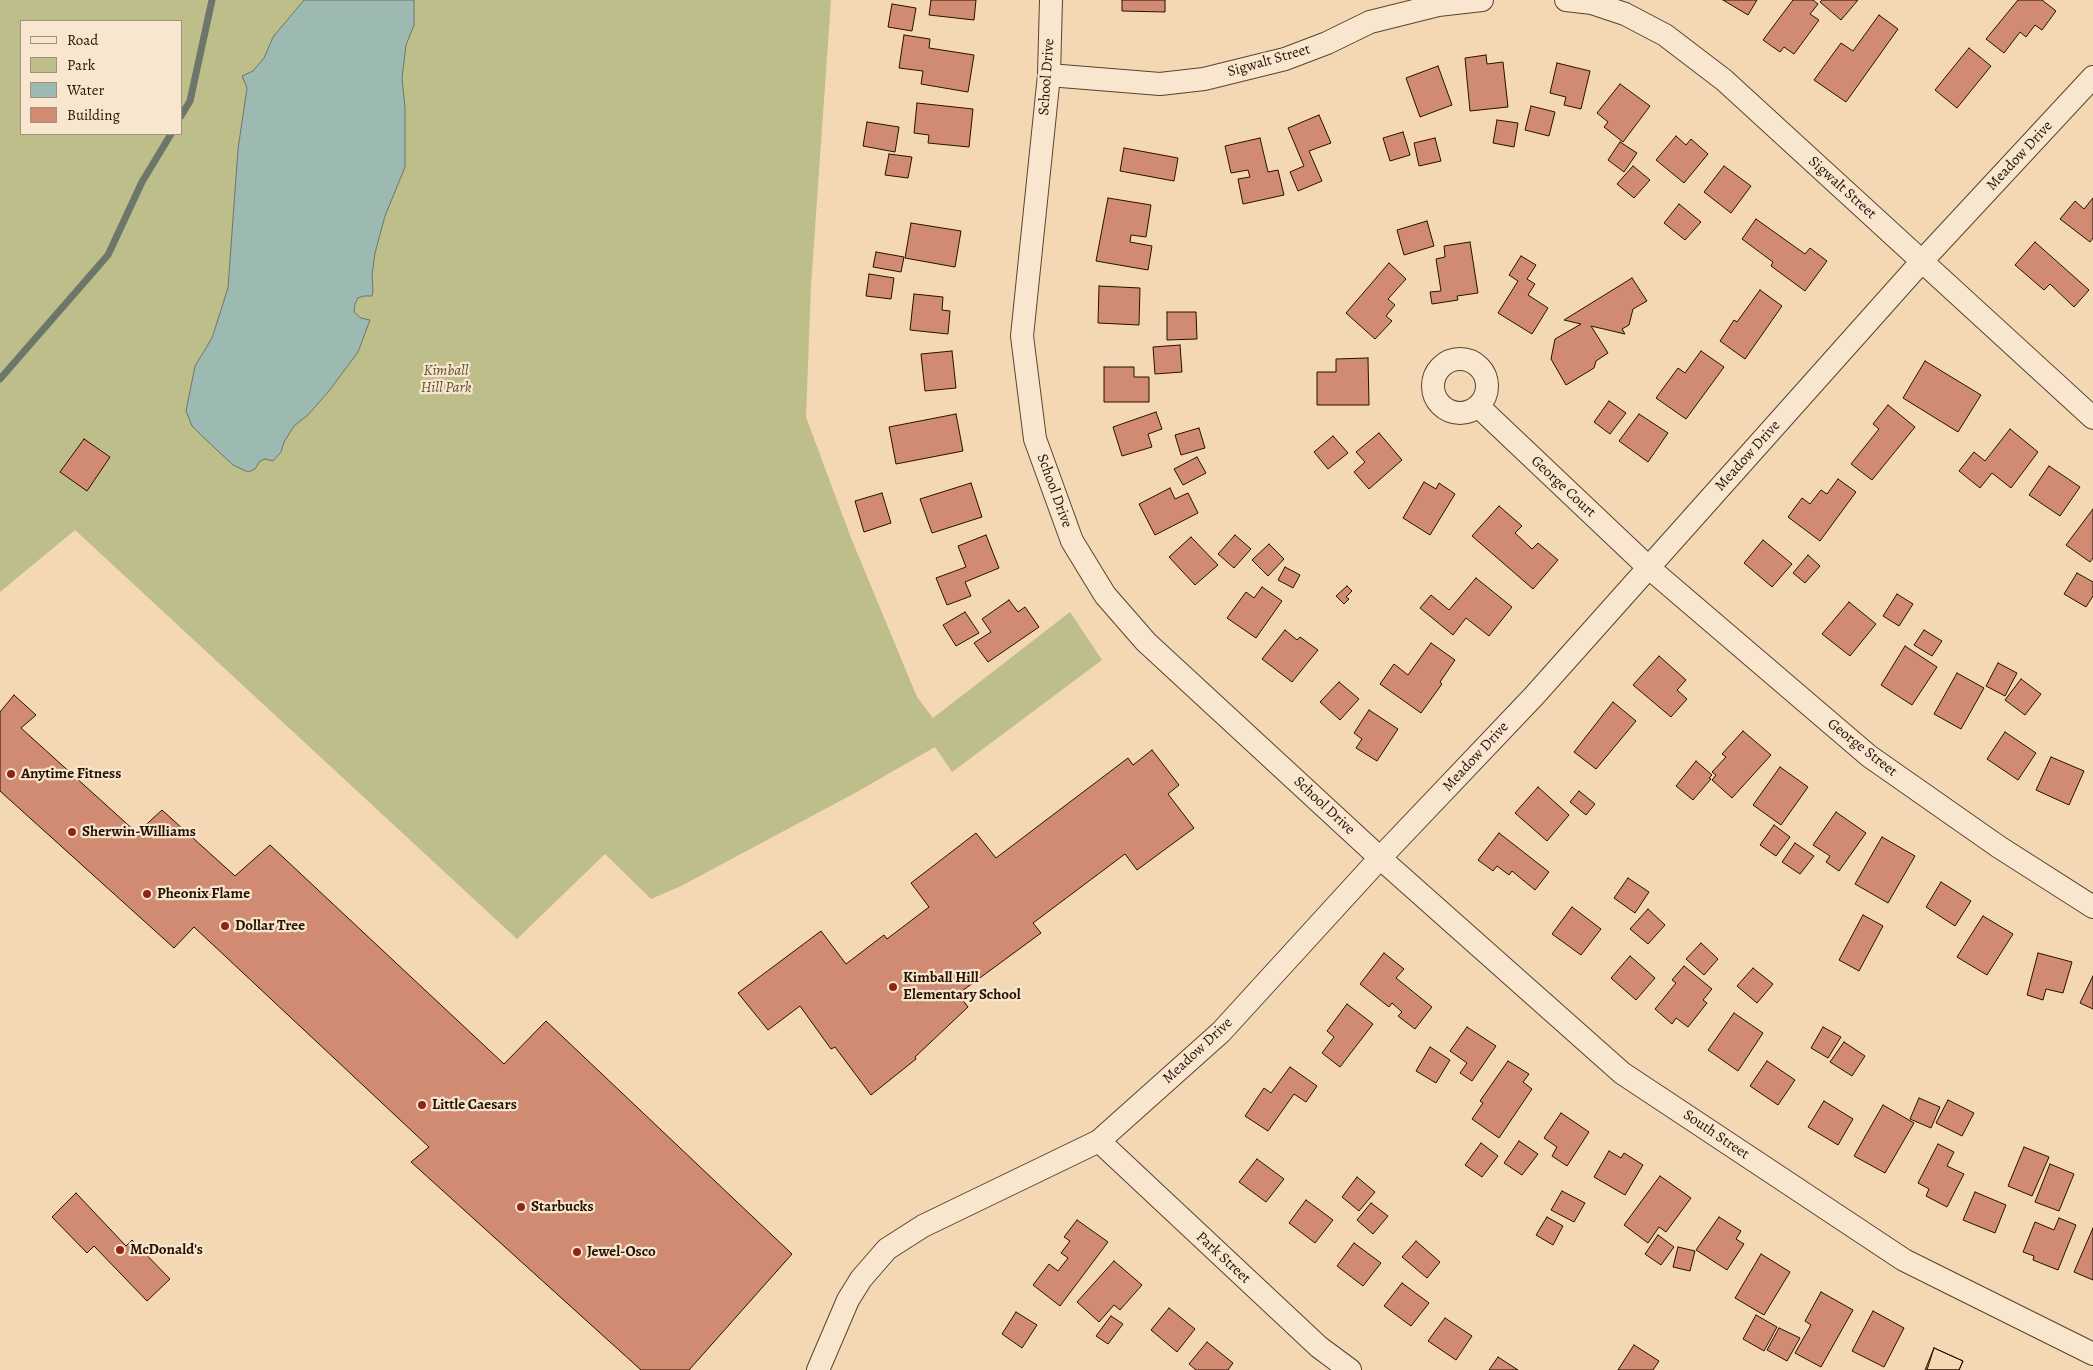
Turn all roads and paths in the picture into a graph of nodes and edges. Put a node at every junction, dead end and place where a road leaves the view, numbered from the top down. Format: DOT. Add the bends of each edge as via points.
graph roads {
  1 [pos="1051,0"];
  2 [pos="1482,0"];
  3 [pos="1566,0"];
  4 [pos="1438,2"];
  5 [pos="1049,75"];
  6 [pos="2093,77"];
  7 [pos="1922,260"];
  8 [pos="1478,406"];
  9 [pos="2093,418"];
  10 [pos="1648,567"];
  11 [pos="1380,858"];
  12 [pos="2093,907"];
  13 [pos="1099,1141"];
  14 [pos="2093,1354"];
  15 [pos="818,1370"];
  16 [pos="1350,1370"];
  1 -- 5 [label="street, School Drive"];
  2 -- 4 [label="street, Sigwalt Street"];
  3 -- 7 [label="street, Sigwalt Street" via="1592,3 1625,14 1665,35 1724,80"];
  4 -- 5 [label="street, Sigwalt Street" via="1370,22 1285,59 1204,79 1160,84"];
  5 -- 11 [label="street, School Drive" via="1021,329 1035,439 1072,541 1105,595 1146,642"];
  6 -- 7 [label="street, Meadow Drive"];
  7 -- 9 [label="street, Sigwalt Street"];
  7 -- 10 [label="street, Meadow Drive"];
  8 -- 10 [label="street, George Court"];
  10 -- 11 [label="street, Meadow Drive" via="1534,696"];
  10 -- 12 [label="street, George Street" via="1869,756 1999,847"];
  11 -- 13 [label="street, Meadow Drive" via="1221,1032"];
  11 -- 14 [label="street, South Street" via="1622,1073 1904,1260"];
  13 -- 15 [label="street, Meadow Drive" via="923,1226 887,1249 848,1300"];
  13 -- 16 [label="street, Park Street" via="1319,1347"];
}
